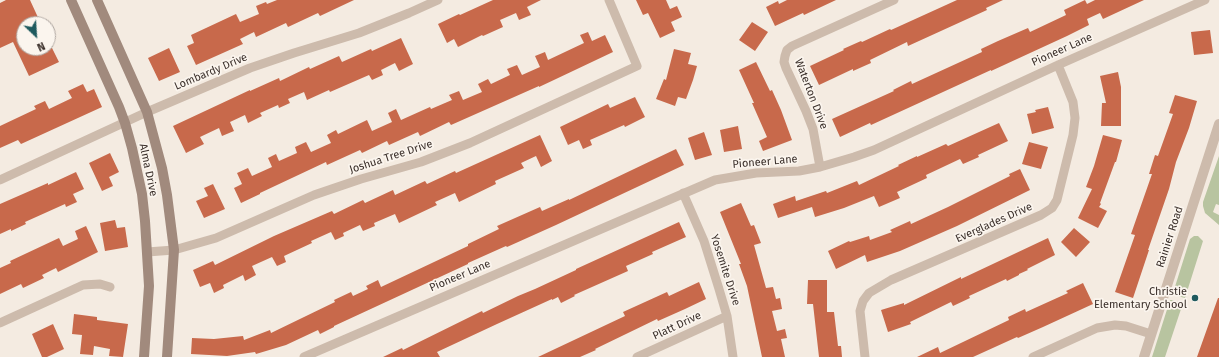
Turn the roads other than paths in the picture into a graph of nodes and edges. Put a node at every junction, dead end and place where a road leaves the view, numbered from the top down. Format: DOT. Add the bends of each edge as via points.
graph roads {
  1 [pos="71,0"];
  2 [pos="97,0"];
  3 [pos="438,0"];
  4 [pos="609,0"];
  5 [pos="894,0"];
  6 [pos="1205,0"];
  7 [pos="1058,65"];
  8 [pos="147,112"];
  9 [pos="125,123"];
  10 [pos="1219,124"];
  11 [pos="820,167"];
  12 [pos="0,180"];
  13 [pos="682,193"];
  14 [pos="174,250"];
  15 [pos="147,252"];
  16 [pos="110,287"];
  17 [pos="727,316"];
  18 [pos="0,323"];
  19 [pos="1151,334"];
  20 [pos="144,357"];
  21 [pos="167,357"];
  22 [pos="304,357"];
  23 [pos="637,357"];
  24 [pos="733,357"];
  25 [pos="865,357"];
  26 [pos="1032,357"];
  27 [pos="1144,357"];
  1 -- 9 [label="main road, Alma Drive"];
  2 -- 8 [label="main road, Alma Drive"];
  3 -- 8 [label="street, Lombardy Drive" via="359,33 250,68"];
  4 -- 14 [label="street, Joshua Tree Drive" via="637,66 470,143 421,162 314,195 216,238"];
  5 -- 11 [label="street, Waterton Drive" via="792,46 785,56 786,68 813,130"];
  6 -- 7 [label="street, Pioneer Lane"];
  7 -- 11 [label="street, Pioneer Lane" via="874,150"];
  7 -- 25 [label="street, Everglades Drive" via="1068,86 1075,118 1057,200 1052,208 890,280 870,293 863,300 860,311"];
  8 -- 9 [label="street, Lombardy Drive"];
  8 -- 14 [label="main road, Alma Drive" via="162,168"];
  9 -- 12 [label="street, Lombardy Drive"];
  9 -- 15 [label="main road, Alma Drive" via="142,194"];
  10 -- 19 [label="street, Rainier Road"];
  11 -- 13 [label="street, Pioneer Lane" via="738,175 714,180"];
  13 -- 17 [label="street, Yosemite Drive" via="704,241"];
  13 -- 22 [label="street, Pioneer Lane"];
  14 -- 15 [label="street, Joshua Tree Drive"];
  14 -- 21 [label="main road, Alma Drive"];
  15 -- 20 [label="main road, Alma Drive" via="149,286"];
  16 -- 18 [label="street" via="100,284 83,285"];
  17 -- 23 [label="street, Platt Drive"];
  17 -- 24 [label="street, Yosemite Drive"];
  19 -- 26 [label="street" via="1126,326 1097,328"];
  19 -- 27 [label="street, Rainier Road"];
}
